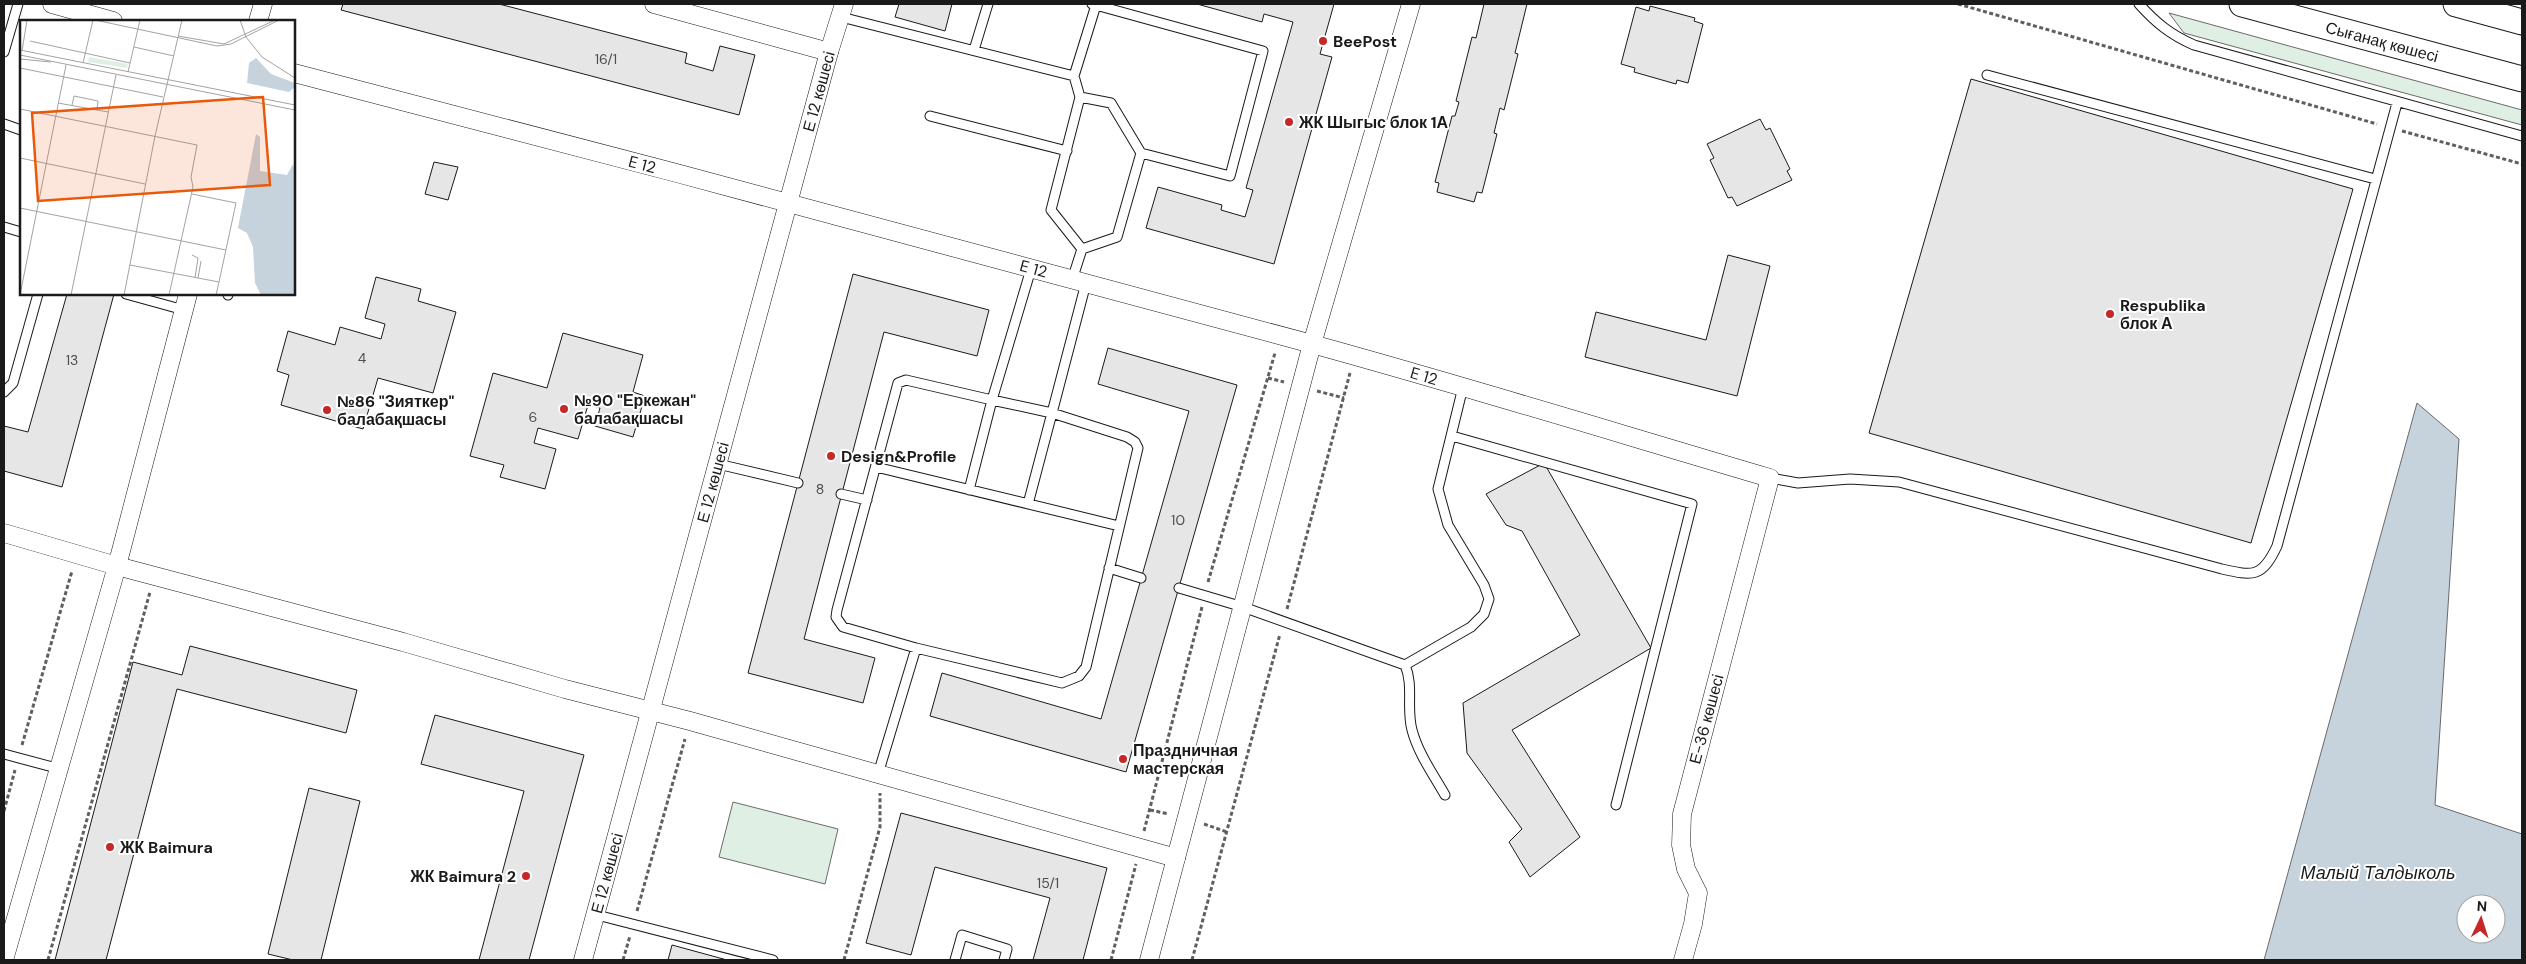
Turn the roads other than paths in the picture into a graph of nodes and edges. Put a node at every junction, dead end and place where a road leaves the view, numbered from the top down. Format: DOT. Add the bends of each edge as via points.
graph roads {
  1 [pos="18,4"];
  2 [pos="52,4"];
  3 [pos="263,4"];
  4 [pos="654,4"];
  5 [pos="988,4"];
  6 [pos="1094,4"];
  7 [pos="1411,4"];
  8 [pos="2139,4"];
  9 [pos="2242,4"];
  10 [pos="2456,4"];
  11 [pos="705,10"];
  12 [pos="843,10"];
  13 [pos="109,20"];
  14 [pos="258,20"];
  15 [pos="2522,22"];
  16 [pos="974,50"];
  17 [pos="4,52"];
  18 [pos="829,52"];
  19 [pos="295,73"];
  20 [pos="1987,75"];
  21 [pos="1074,76"];
  22 [pos="2522,79"];
  23 [pos="1080,97"];
  24 [pos="2397,103"];
  25 [pos="930,116"];
  26 [pos="4,124"];
  27 [pos="20,130"];
  28 [pos="2522,136"];
  29 [pos="1067,151"];
  30 [pos="1141,153"];
  31 [pos="2375,179"];
  32 [pos="790,201"];
  33 [pos="4,227"];
  34 [pos="20,232"];
  35 [pos="1082,249"];
  36 [pos="1031,268"];
  37 [pos="1079,282"];
  38 [pos="38,295"];
  39 [pos="134,295"];
  40 [pos="186,302"];
  41 [pos="1312,344"];
  42 [pos="1462,387"];
  43 [pos="4,392"];
  44 [pos="992,400"];
  45 [pos="1052,413"];
  46 [pos="1452,436"];
  47 [pos="718,464"];
  48 [pos="876,467"];
  49 [pos="1770,478"];
  50 [pos="798,484"];
  51 [pos="969,490"];
  52 [pos="842,494"];
  53 [pos="867,500"];
  54 [pos="1028,504"];
  55 [pos="1119,526"];
  56 [pos="4,533"];
  57 [pos="117,566"];
  58 [pos="1109,568"];
  59 [pos="1141,578"];
  60 [pos="1179,588"];
  61 [pos="1243,608"];
  62 [pos="916,648"];
  63 [pos="1406,665"];
  64 [pos="652,710"];
  65 [pos="4,754"];
  66 [pos="60,769"];
  67 [pos="878,774"];
  68 [pos="1445,795"];
  69 [pos="1616,805"];
  70 [pos="1176,858"];
  71 [pos="597,914"];
  72 [pos="4,960"];
  73 [pos="583,960"];
  74 [pos="773,960"];
  75 [pos="955,960"];
  76 [pos="1004,960"];
  77 [pos="1149,960"];
  78 [pos="1683,960"];
  1 -- 17 [label="lane"];
  2 -- 13 [label="street"];
  3 -- 14 [label="street"];
  4 -- 11 [label="street"];
  5 -- 16 [label="lane"];
  6 -- 21 [label="lane"];
  6 -- 30 [label="lane" via="1263,51 1230,176"];
  7 -- 41 [label="street"];
  8 -- 24 [label="lane" via="2156,23 2194,45"];
  9 -- 22 [label="main road, Сығанақ көшесі"];
  10 -- 15 [label="main road"];
  11 -- 18 [label="street"];
  12 -- 16 [label="lane"];
  12 -- 18 [label="street, Е 12 көшесі"];
  16 -- 21 [label="lane"];
  18 -- 32 [label="street, Е 12 көшесі"];
  19 -- 32 [label="street, E 12"];
  20 -- 31 [label="lane"];
  21 -- 23 [label="lane"];
  23 -- 29 [label="lane"];
  23 -- 30 [label="lane" via="1111,103"];
  24 -- 28 [label="lane"];
  24 -- 31 [label="lane"];
  25 -- 29 [label="lane"];
  26 -- 27 [label="lane"];
  29 -- 35 [label="lane" via="1051,210"];
  30 -- 35 [label="lane" via="1118,237"];
  31 -- 49 [label="lane" via="2277,546 2264,568 2256,573 2222,569 1899,482 1850,479 1798,483"];
  32 -- 36 [label="street, E 12"];
  32 -- 47 [label="street, Е 12 көшесі"];
  33 -- 34 [label="lane"];
  35 -- 37 [label="lane"];
  36 -- 37 [label="street, E 12"];
  36 -- 44 [label="lane"];
  37 -- 41 [label="street, E 12"];
  37 -- 45 [label="lane"];
  38 -- 43 [label="lane" via="13,383"];
  39 -- 40 [label="lane"];
  40 -- 57 [label="street"];
  41 -- 42 [label="street, E 12"];
  41 -- 61 [label="street"];
  42 -- 46 [label="lane"];
  42 -- 49 [label="street, E 12"];
  44 -- 45 [label="lane"];
  44 -- 48 [label="lane" via="906,380 898,382"];
  44 -- 51 [label="lane"];
  45 -- 54 [label="lane"];
  45 -- 55 [label="lane" via="1135,442 1138,448"];
  46 -- 63 [label="lane" via="1438,490 1448,525 1484,585 1488,599 1484,614 1471,627"];
  46 -- 69 [label="lane" via="1692,504"];
  47 -- 50 [label="lane"];
  47 -- 64 [label="street, Е 12 көшесі"];
  48 -- 51 [label="lane"];
  48 -- 53 [label="lane"];
  49 -- 78 [label="street, Е-36 көшесі" via="1682,814 1680,845 1686,869 1698,893"];
  51 -- 54 [label="lane"];
  52 -- 53 [label="lane"];
  53 -- 62 [label="lane" via="836,617 843,627"];
  54 -- 55 [label="lane"];
  55 -- 58 [label="lane"];
  56 -- 57 [label="street"];
  57 -- 64 [label="street"];
  57 -- 66 [label="street"];
  58 -- 59 [label="lane"];
  58 -- 62 [label="lane" via="1086,667 1072,681 1062,683"];
  60 -- 61 [label="lane"];
  61 -- 63 [label="lane"];
  61 -- 70 [label="street"];
  62 -- 67 [label="lane"];
  63 -- 68 [label="lane" via="1410,676 1412,729 1426,763"];
  64 -- 67 [label="street"];
  64 -- 71 [label="street, Е 12 көшесі"];
  65 -- 66 [label="lane"];
  66 -- 72 [label="street"];
  67 -- 70 [label="street"];
  70 -- 77 [label="street"];
  71 -- 73 [label="street, Е 12 көшесі"];
  71 -- 74 [label="lane"];
  75 -- 76 [label="lane" via="962,935 1007,949"];
}
